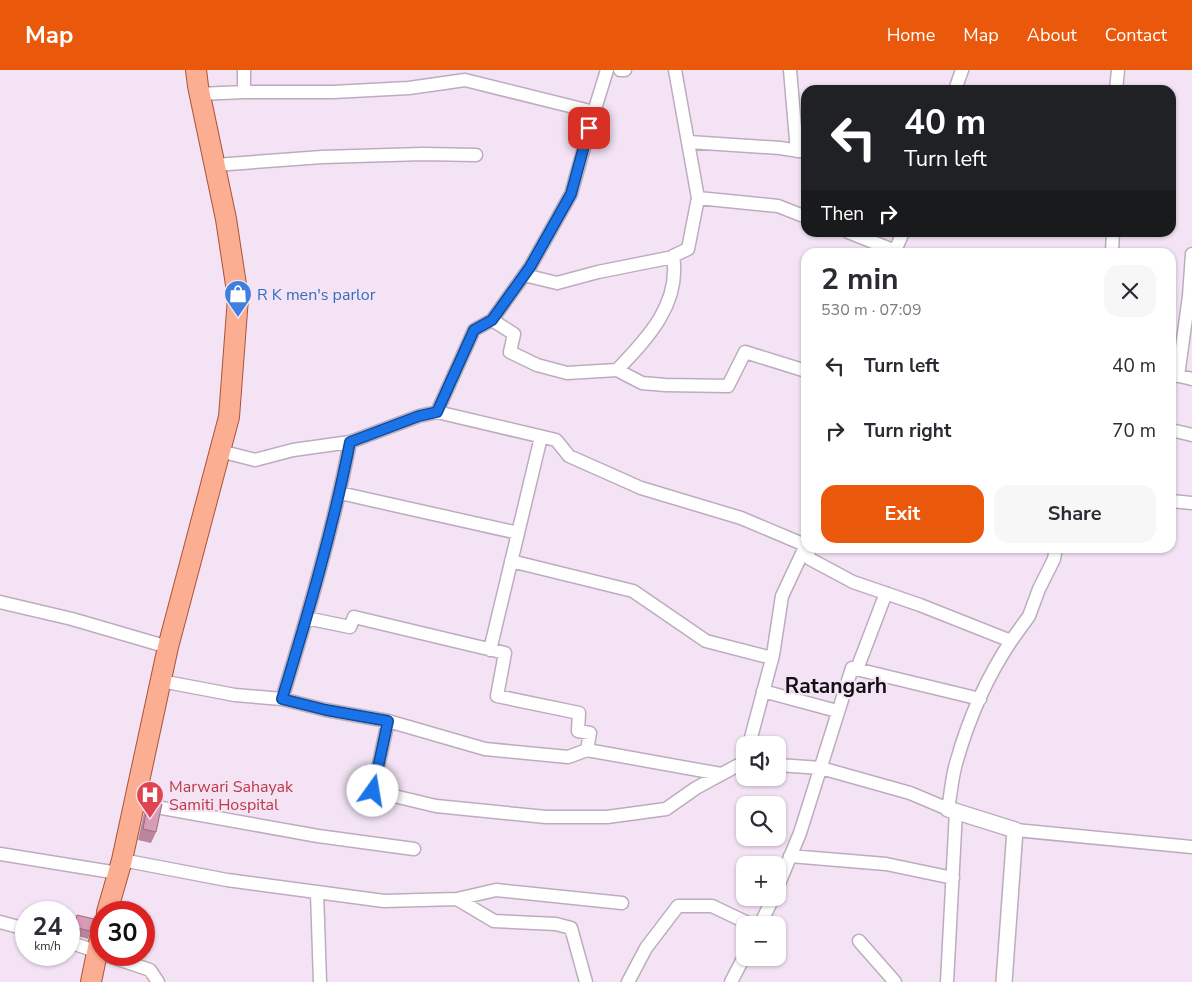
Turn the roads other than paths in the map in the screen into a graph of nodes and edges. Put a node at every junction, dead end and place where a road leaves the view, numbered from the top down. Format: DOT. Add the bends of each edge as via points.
graph roads {
  1 [pos="196,70"];
  2 [pos="244,70"];
  3 [pos="607,70"];
  4 [pos="620,70"];
  5 [pos="625,70"];
  6 [pos="675,70"];
  7 [pos="790,70"];
  8 [pos="962,70"];
  9 [pos="1118,70"];
  10 [pos="957,85"];
  11 [pos="1116,85"];
  12 [pos="244,92"];
  13 [pos="199,94"];
  14 [pos="594,112"];
  15 [pos="688,142"];
  16 [pos="801,144"];
  17 [pos="801,151"];
  18 [pos="476,155"];
  19 [pos="215,165"];
  20 [pos="698,198"];
  21 [pos="801,215"];
  22 [pos="860,237"];
  23 [pos="886,248"];
  24 [pos="1192,254"];
  25 [pos="673,257"];
  26 [pos="524,275"];
  27 [pos="492,320"];
  28 [pos="1176,364"];
  29 [pos="801,369"];
  30 [pos="617,370"];
  31 [pos="1176,375"];
  32 [pos="1192,379"];
  33 [pos="437,412"];
  34 [pos="1176,431"];
  35 [pos="1192,435"];
  36 [pos="541,437"];
  37 [pos="350,442"];
  38 [pos="220,451"];
  39 [pos="340,493"];
  40 [pos="1176,501"];
  41 [pos="1192,503"];
  42 [pos="518,533"];
  43 [pos="801,543"];
  44 [pos="802,553"];
  45 [pos="808,553"];
  46 [pos="1055,553"];
  47 [pos="511,560"];
  48 [pos="886,594"];
  49 [pos="0,602"];
  50 [pos="306,618"];
  51 [pos="1010,641"];
  52 [pos="168,647"];
  53 [pos="490,650"];
  54 [pos="772,658"];
  55 [pos="857,669"];
  56 [pos="161,682"];
  57 [pos="764,691"];
  58 [pos="282,699"];
  59 [pos="980,700"];
  60 [pos="838,711"];
  61 [pos="388,721"];
  62 [pos="752,736"];
  63 [pos="587,750"];
  64 [pos="786,765"];
  65 [pos="736,766"];
  66 [pos="821,768"];
  67 [pos="721,774"];
  68 [pos="134,803"];
  69 [pos="952,810"];
  70 [pos="1016,830"];
  71 [pos="1192,847"];
  72 [pos="414,850"];
  73 [pos="0,854"];
  74 [pos="790,856"];
  75 [pos="786,866"];
  76 [pos="120,867"];
  77 [pos="953,878"];
  78 [pos="317,892"];
  79 [pos="456,899"];
  80 [pos="110,901"];
  81 [pos="622,903"];
  82 [pos="736,917"];
  83 [pos="0,922"];
  84 [pos="15,926"];
  85 [pos="860,941"];
  86 [pos="96,966"];
  87 [pos="141,966"];
  88 [pos="739,966"];
  89 [pos="91,982"];
  90 [pos="158,982"];
  91 [pos="320,982"];
  92 [pos="586,982"];
  93 [pos="628,982"];
  94 [pos="731,982"];
  95 [pos="895,982"];
  96 [pos="946,982"];
  97 [pos="1004,982"];
  1 -- 13 [label="main road"];
  2 -- 12 [label="street"];
  3 -- 14 [label="street"];
  4 -- 5 [label="street"];
  6 -- 15 [label="street"];
  7 -- 16 [label="street"];
  8 -- 10 [label="street"];
  9 -- 11 [label="street"];
  12 -- 13 [label="street"];
  12 -- 14 [label="street" via="409,88 465,80"];
  13 -- 19 [label="main road"];
  14 -- 26 [label="street" via="571,194"];
  15 -- 17 [label="street"];
  15 -- 20 [label="street"];
  18 -- 19 [label="street" via="322,157"];
  19 -- 38 [label="main road" via="238,298 229,417"];
  20 -- 21 [label="street" via="778,206"];
  20 -- 25 [label="street" via="688,249"];
  22 -- 23 [label="street"];
  24 -- 28 [label="street" via="1189,296"];
  25 -- 26 [label="street" via="557,283"];
  25 -- 30 [label="street" via="672,292 658,322"];
  26 -- 27 [label="street"];
  27 -- 30 [label="street" via="514,334 510,352 537,364 567,373"];
  27 -- 33 [label="street" via="474,330"];
  29 -- 30 [label="street" via="745,352 728,386 642,383"];
  31 -- 32 [label="street"];
  33 -- 36 [label="street"];
  33 -- 37 [label="street"];
  34 -- 35 [label="street"];
  36 -- 42 [label="street"];
  36 -- 43 [label="street" via="556,440 569,456 641,488 741,518"];
  37 -- 38 [label="street" via="292,450 255,460"];
  37 -- 39 [label="street"];
  38 -- 52 [label="main road"];
  39 -- 42 [label="street"];
  39 -- 50 [label="street"];
  40 -- 41 [label="street"];
  42 -- 47 [label="street"];
  44 -- 54 [label="street" via="782,596"];
  45 -- 48 [label="street" via="810,559 853,582"];
  46 -- 51 [label="street" via="1029,616"];
  47 -- 53 [label="street"];
  47 -- 54 [label="street" via="633,591 706,641"];
  48 -- 51 [label="street"];
  48 -- 55 [label="street"];
  49 -- 52 [label="street"];
  50 -- 53 [label="street" via="350,627 354,617"];
  50 -- 58 [label="street"];
  51 -- 59 [label="street" via="996,662"];
  52 -- 56 [label="main road"];
  53 -- 63 [label="street" via="505,653 497,696 579,714 578,731 590,733"];
  54 -- 57 [label="street"];
  55 -- 59 [label="street"];
  55 -- 60 [label="street" via="852,668"];
  56 -- 58 [label="street"];
  56 -- 68 [label="main road"];
  57 -- 60 [label="street"];
  57 -- 62 [label="street"];
  58 -- 61 [label="street"];
  59 -- 69 [label="street" via="956,761"];
  60 -- 66 [label="street"];
  61 -- 63 [label="street" via="485,749 568,758"];
  61 -- 67 [label="street" via="373,791 436,806 546,817 607,817 666,809"];
  63 -- 67 [label="street"];
  64 -- 66 [label="street"];
  65 -- 67 [label="street"];
  66 -- 69 [label="street" via="910,793"];
  66 -- 74 [label="street"];
  68 -- 72 [label="street"];
  68 -- 76 [label="main road"];
  69 -- 70 [label="street"];
  69 -- 77 [label="street"];
  70 -- 71 [label="street"];
  70 -- 97 [label="street"];
  73 -- 76 [label="street"];
  74 -- 75 [label="street"];
  74 -- 77 [label="street" via="886,864"];
  76 -- 78 [label="street"];
  76 -- 80 [label="main road"];
  77 -- 96 [label="street"];
  78 -- 79 [label="street" via="384,901"];
  78 -- 91 [label="street"];
  79 -- 81 [label="street" via="496,890"];
  79 -- 92 [label="street" via="494,921 556,924 571,928"];
  82 -- 93 [label="street" via="712,906 678,906 646,948"];
  83 -- 84 [label="street"];
  85 -- 95 [label="street"];
  86 -- 89 [label="main road"];
  87 -- 90 [label="street" via="150,970"];
  88 -- 94 [label="street"];
}
